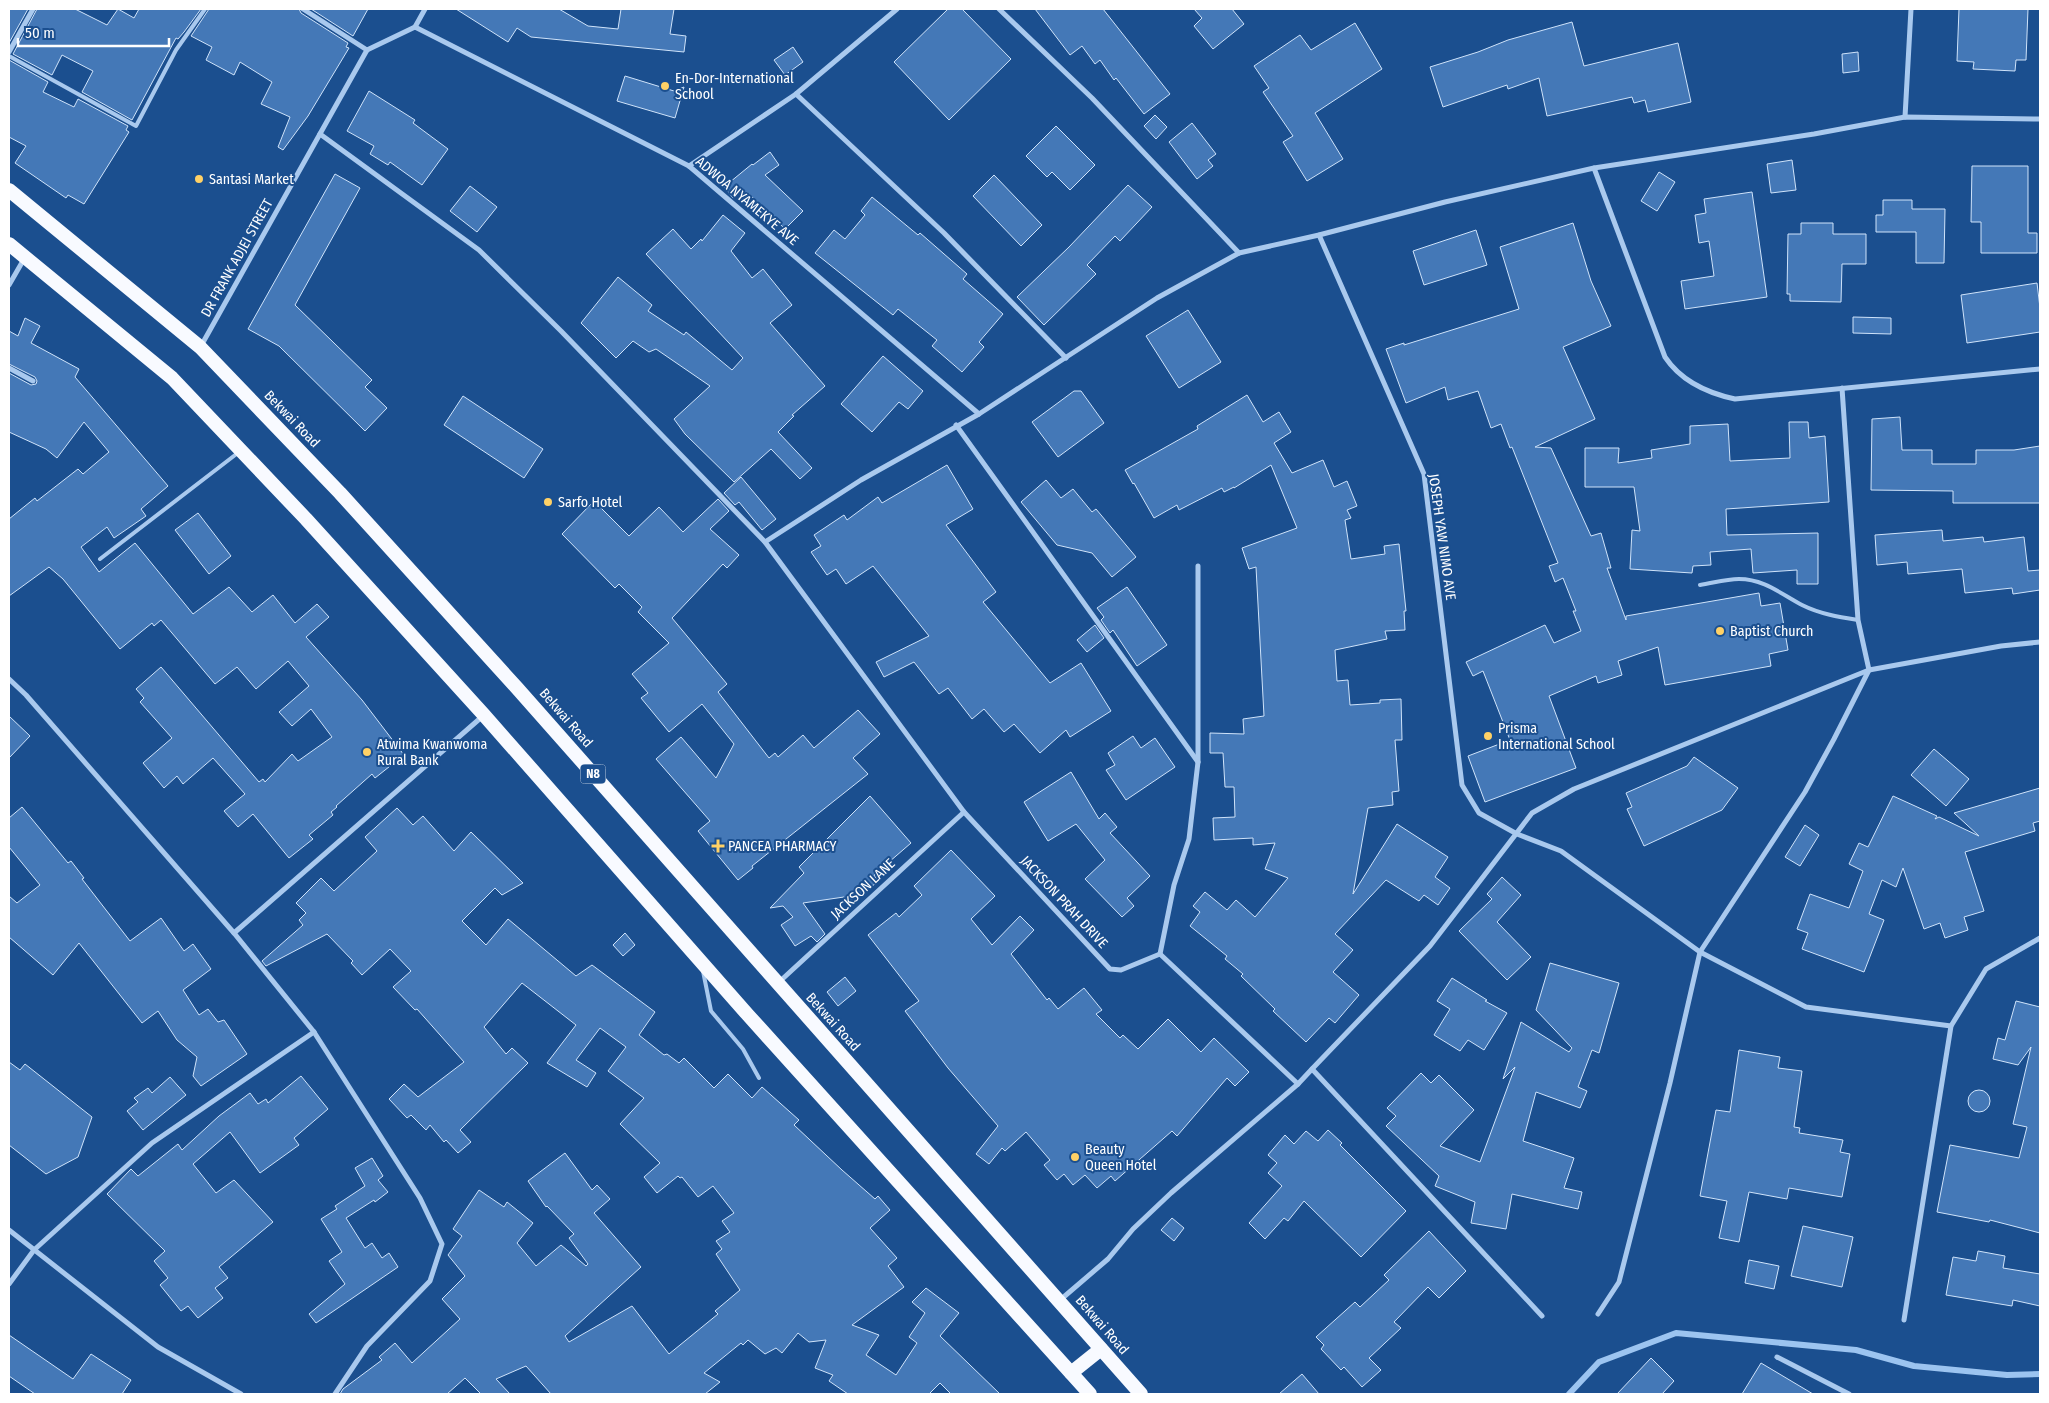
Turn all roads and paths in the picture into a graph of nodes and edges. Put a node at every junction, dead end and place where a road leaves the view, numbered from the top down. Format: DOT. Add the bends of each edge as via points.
graph roads {
  1 [pos="33,9"];
  2 [pos="205,9"];
  3 [pos="303,9"];
  4 [pos="426,9"];
  5 [pos="896,9"];
  6 [pos="1000,9"];
  7 [pos="1911,9"];
  8 [pos="414,27"];
  9 [pos="367,50"];
  10 [pos="9,54"];
  11 [pos="796,94"];
  12 [pos="1905,117"];
  13 [pos="2040,118"];
  14 [pos="320,134"];
  15 [pos="689,166"];
  16 [pos="1594,168"];
  17 [pos="9,190"];
  18 [pos="1320,235"];
  19 [pos="9,244"];
  20 [pos="1239,253"];
  21 [pos="25,256"];
  22 [pos="9,284"];
  23 [pos="200,347"];
  24 [pos="1066,358"];
  25 [pos="9,368"];
  26 [pos="2040,368"];
  27 [pos="34,381"];
  28 [pos="1842,388"];
  29 [pos="979,414"];
  30 [pos="956,426"];
  31 [pos="240,451"];
  32 [pos="765,542"];
  33 [pos="100,559"];
  34 [pos="1198,566"];
  35 [pos="1700,585"];
  36 [pos="1858,620"];
  37 [pos="2040,642"];
  38 [pos="1869,670"];
  39 [pos="9,679"];
  40 [pos="484,715"];
  41 [pos="1198,762"];
  42 [pos="964,812"];
  43 [pos="1517,834"];
  44 [pos="234,933"];
  45 [pos="2040,938"];
  46 [pos="1700,952"];
  47 [pos="1160,954"];
  48 [pos="701,962"];
  49 [pos="778,984"];
  50 [pos="1951,1026"];
  51 [pos="314,1032"];
  52 [pos="1312,1069"];
  53 [pos="759,1078"];
  54 [pos="1298,1084"];
  55 [pos="9,1230"];
  56 [pos="34,1250"];
  57 [pos="9,1284"];
  58 [pos="1059,1301"];
  59 [pos="1598,1314"];
  60 [pos="1542,1316"];
  61 [pos="1904,1320"];
  62 [pos="1101,1348"];
  63 [pos="1777,1357"];
  64 [pos="1071,1373"];
  65 [pos="241,1394"];
  66 [pos="335,1394"];
  67 [pos="1090,1394"];
  68 [pos="1141,1394"];
  69 [pos="1849,1394"];
  1 -- 10 [label="street"];
  2 -- 10 [label="lane" via="176,50 136,126"];
  3 -- 9 [label="street"];
  4 -- 8 [label="street"];
  5 -- 11 [label="street"];
  6 -- 20 [label="street" via="1092,98"];
  7 -- 12 [label="street"];
  8 -- 9 [label="street"];
  8 -- 15 [label="street, ADWOA NYAMEKYE AVE"];
  9 -- 14 [label="street, DR FRANK ADJEI STREET"];
  11 -- 15 [label="street"];
  11 -- 24 [label="street" via="944,233"];
  12 -- 13 [label="street"];
  12 -- 16 [label="street"];
  14 -- 23 [label="street, DR FRANK ADJEI STREET"];
  14 -- 32 [label="street, JACKSON PRAH DRIVE" via="479,250"];
  15 -- 29 [label="street, ADWOA NYAMEKYE AVE"];
  16 -- 18 [label="street"];
  16 -- 28 [label="street" via="1665,357 1684,379 1719,396 1735,399"];
  17 -- 23 [label="highway, Bekwai Road / N8"];
  18 -- 20 [label="street"];
  18 -- 43 [label="street, JOSEPH YAW NIMO AVE" via="1424,474 1462,785 1479,813"];
  19 -- 21 [label="highway"];
  20 -- 24 [label="street" via="1157,298"];
  21 -- 22 [label="street"];
  21 -- 31 [label="highway" via="172,378"];
  23 -- 49 [label="highway, Bekwai Road / N8" via="340,492"];
  24 -- 29 [label="street"];
  25 -- 27 [label="street"];
  26 -- 28 [label="street"];
  28 -- 36 [label="street"];
  29 -- 30 [label="street"];
  30 -- 32 [label="street" via="861,480"];
  30 -- 41 [label="street"];
  31 -- 33 [label="lane"];
  31 -- 40 [label="highway"];
  32 -- 42 [label="street, JACKSON PRAH DRIVE"];
  34 -- 41 [label="street"];
  35 -- 36 [label="lane" via="1738,579 1759,582 1824,614"];
  36 -- 38 [label="street"];
  37 -- 38 [label="street"];
  38 -- 43 [label="street" via="1574,789 1532,813"];
  38 -- 46 [label="street" via="1805,792"];
  39 -- 44 [label="street"];
  40 -- 44 [label="street"];
  40 -- 48 [label="highway"];
  41 -- 47 [label="street" via="1189,839 1174,885"];
  42 -- 47 [label="street, JACKSON PRAH DRIVE" via="1110,969 1122,970"];
  42 -- 49 [label="street, JACKSON LANE"];
  43 -- 46 [label="street, JOSEPH YAW NIMO AVE" via="1561,851"];
  43 -- 52 [label="street" via="1430,946"];
  44 -- 51 [label="street"];
  45 -- 50 [label="street" via="1986,969"];
  46 -- 50 [label="street, JOSEPH YAW NIMO AVE" via="1806,1007"];
  46 -- 59 [label="street" via="1618,1282"];
  47 -- 54 [label="street"];
  48 -- 53 [label="lane" via="711,1011 743,1049"];
  48 -- 64 [label="highway"];
  49 -- 58 [label="highway, Bekwai Road / N8"];
  50 -- 61 [label="street"];
  51 -- 56 [label="street" via="152,1143"];
  51 -- 66 [label="street" via="420,1198 442,1244 430,1281 367,1346"];
  52 -- 54 [label="street"];
  52 -- 60 [label="street"];
  54 -- 58 [label="street" via="1171,1193 1133,1228 1108,1259"];
  55 -- 56 [label="street"];
  56 -- 57 [label="street"];
  56 -- 65 [label="street" via="158,1347"];
  58 -- 62 [label="highway, Bekwai Road / N8"];
  62 -- 64 [label="highway"];
  62 -- 68 [label="highway, Bekwai Road / N8"];
  63 -- 69 [label="street"];
  64 -- 67 [label="highway"];
}
